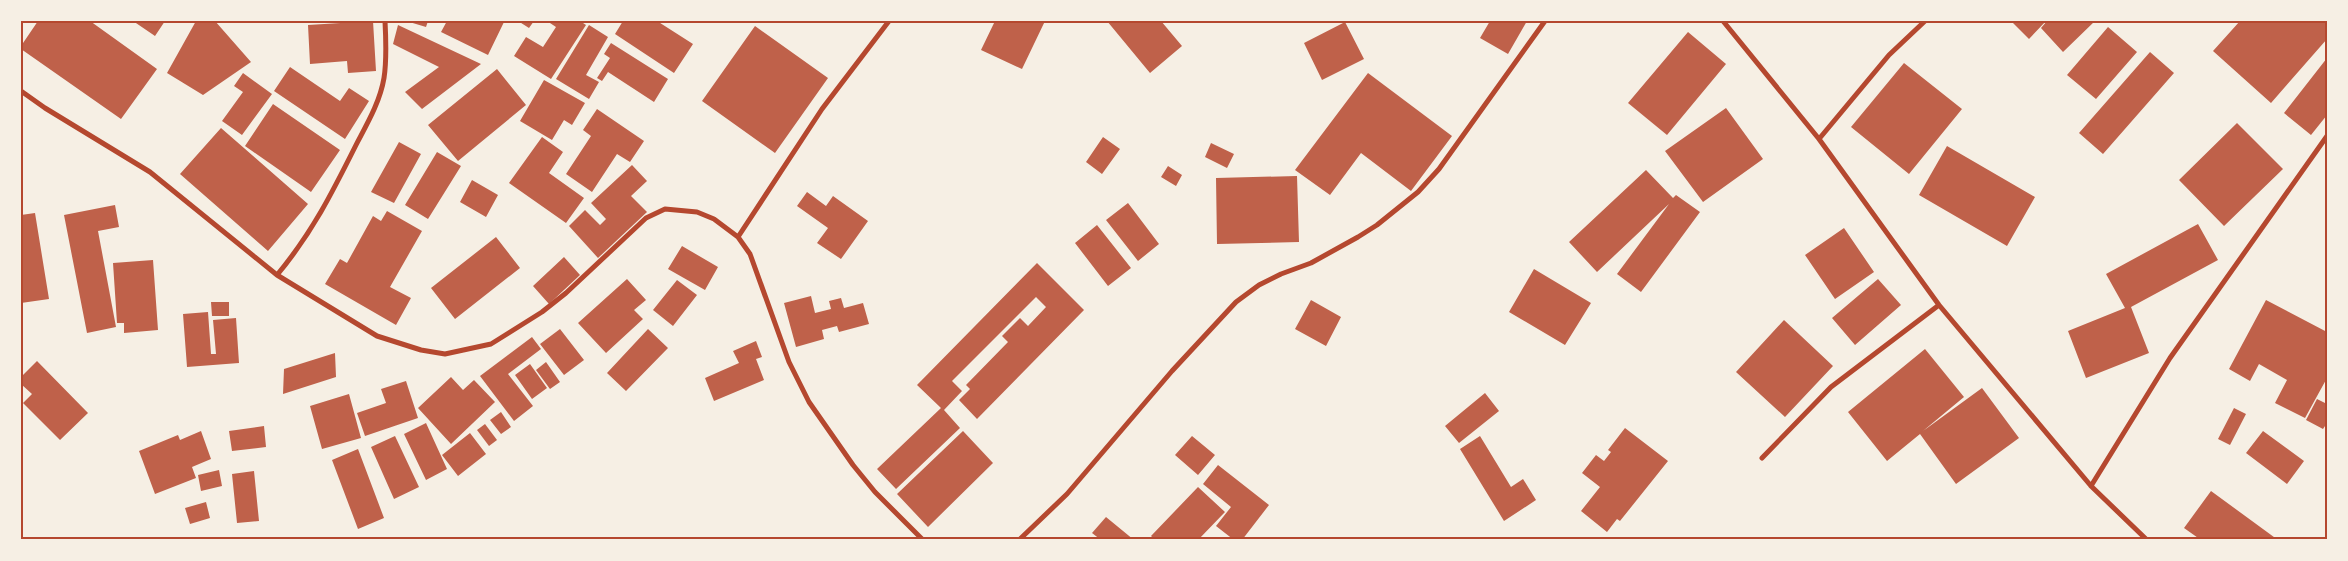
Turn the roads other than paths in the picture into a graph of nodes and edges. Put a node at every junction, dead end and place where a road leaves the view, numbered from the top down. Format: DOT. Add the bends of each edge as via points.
graph roads {
  1 [pos="384,21"];
  2 [pos="889,21"];
  3 [pos="1545,21"];
  4 [pos="1723,21"];
  5 [pos="1925,21"];
  6 [pos="21,91"];
  7 [pos="2327,136"];
  8 [pos="1819,139"];
  9 [pos="738,237"];
  10 [pos="277,274"];
  11 [pos="1939,304"];
  12 [pos="1762,458"];
  13 [pos="2091,486"];
  14 [pos="923,540"];
  15 [pos="1019,540"];
  16 [pos="2148,540"];
  1 -- 10 [label="street" via="387,44 384,80 374,110 303,243"];
  2 -- 9 [label="street" via="811,125"];
  3 -- 15 [label="street" via="1439,169 1418,192 1351,241 1311,263 1259,285 1236,302 1066,494"];
  4 -- 8 [label="street"];
  5 -- 8 [label="street" via="1889,55"];
  6 -- 10 [label="street" via="150,172"];
  7 -- 13 [label="street" via="2170,358"];
  8 -- 11 [label="street"];
  9 -- 10 [label="street" via="714,219 697,212 664,209 646,218 566,293 514,331 492,344 445,354 377,336"];
  9 -- 14 [label="street" via="750,254 789,362 809,402 875,492"];
  11 -- 12 [label="street" via="1831,387"];
  11 -- 13 [label="street"];
  13 -- 16 [label="street"];
}
